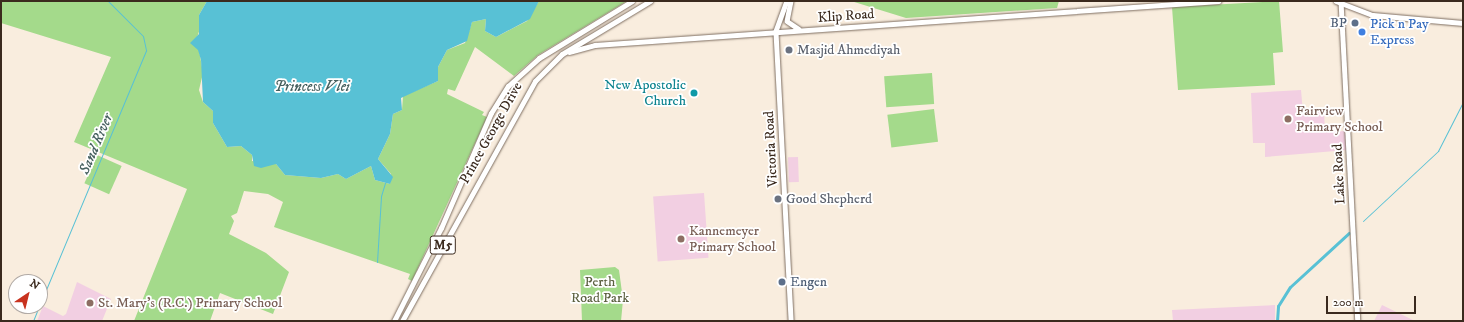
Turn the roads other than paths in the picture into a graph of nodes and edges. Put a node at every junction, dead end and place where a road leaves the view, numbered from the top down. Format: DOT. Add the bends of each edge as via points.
graph roads {
  1 [pos="632,1"];
  2 [pos="650,1"];
  3 [pos="787,1"];
  4 [pos="791,1"];
  5 [pos="1218,1"];
  6 [pos="1339,2"];
  7 [pos="1463,23"];
  8 [pos="804,30"];
  9 [pos="776,32"];
  10 [pos="578,43"];
  11 [pos="595,45"];
  12 [pos="550,51"];
  13 [pos="549,65"];
  14 [pos="394,321"];
  15 [pos="402,321"];
  16 [pos="791,321"];
  17 [pos="1358,321"];
  1 -- 12 [label="main road, Prince George Drive / M5"];
  2 -- 10 [label="main road, Prince George Drive / M5"];
  3 -- 9 [label="street, Victoria Road"];
  4 -- 8 [label="street" via="787,22"];
  5 -- 8 [label="street, Klip Road"];
  6 -- 7 [label="street" via="1373,15"];
  6 -- 17 [label="street, Lake Road"];
  8 -- 9 [label="street, Klip Road"];
  9 -- 11 [label="street, Klip Road"];
  9 -- 16 [label="street, Victoria Road"];
  10 -- 11 [label="street, Klip Road"];
  10 -- 12 [label="main road"];
  10 -- 13 [label="main road, Prince George Drive / M5"];
  11 -- 13 [label="street, Klip Road" via="573,50"];
  12 -- 14 [label="main road, Prince George Drive / M5" via="520,74 498,102 435,241"];
  13 -- 15 [label="main road, Prince George Drive / M5" via="522,101"];
}
